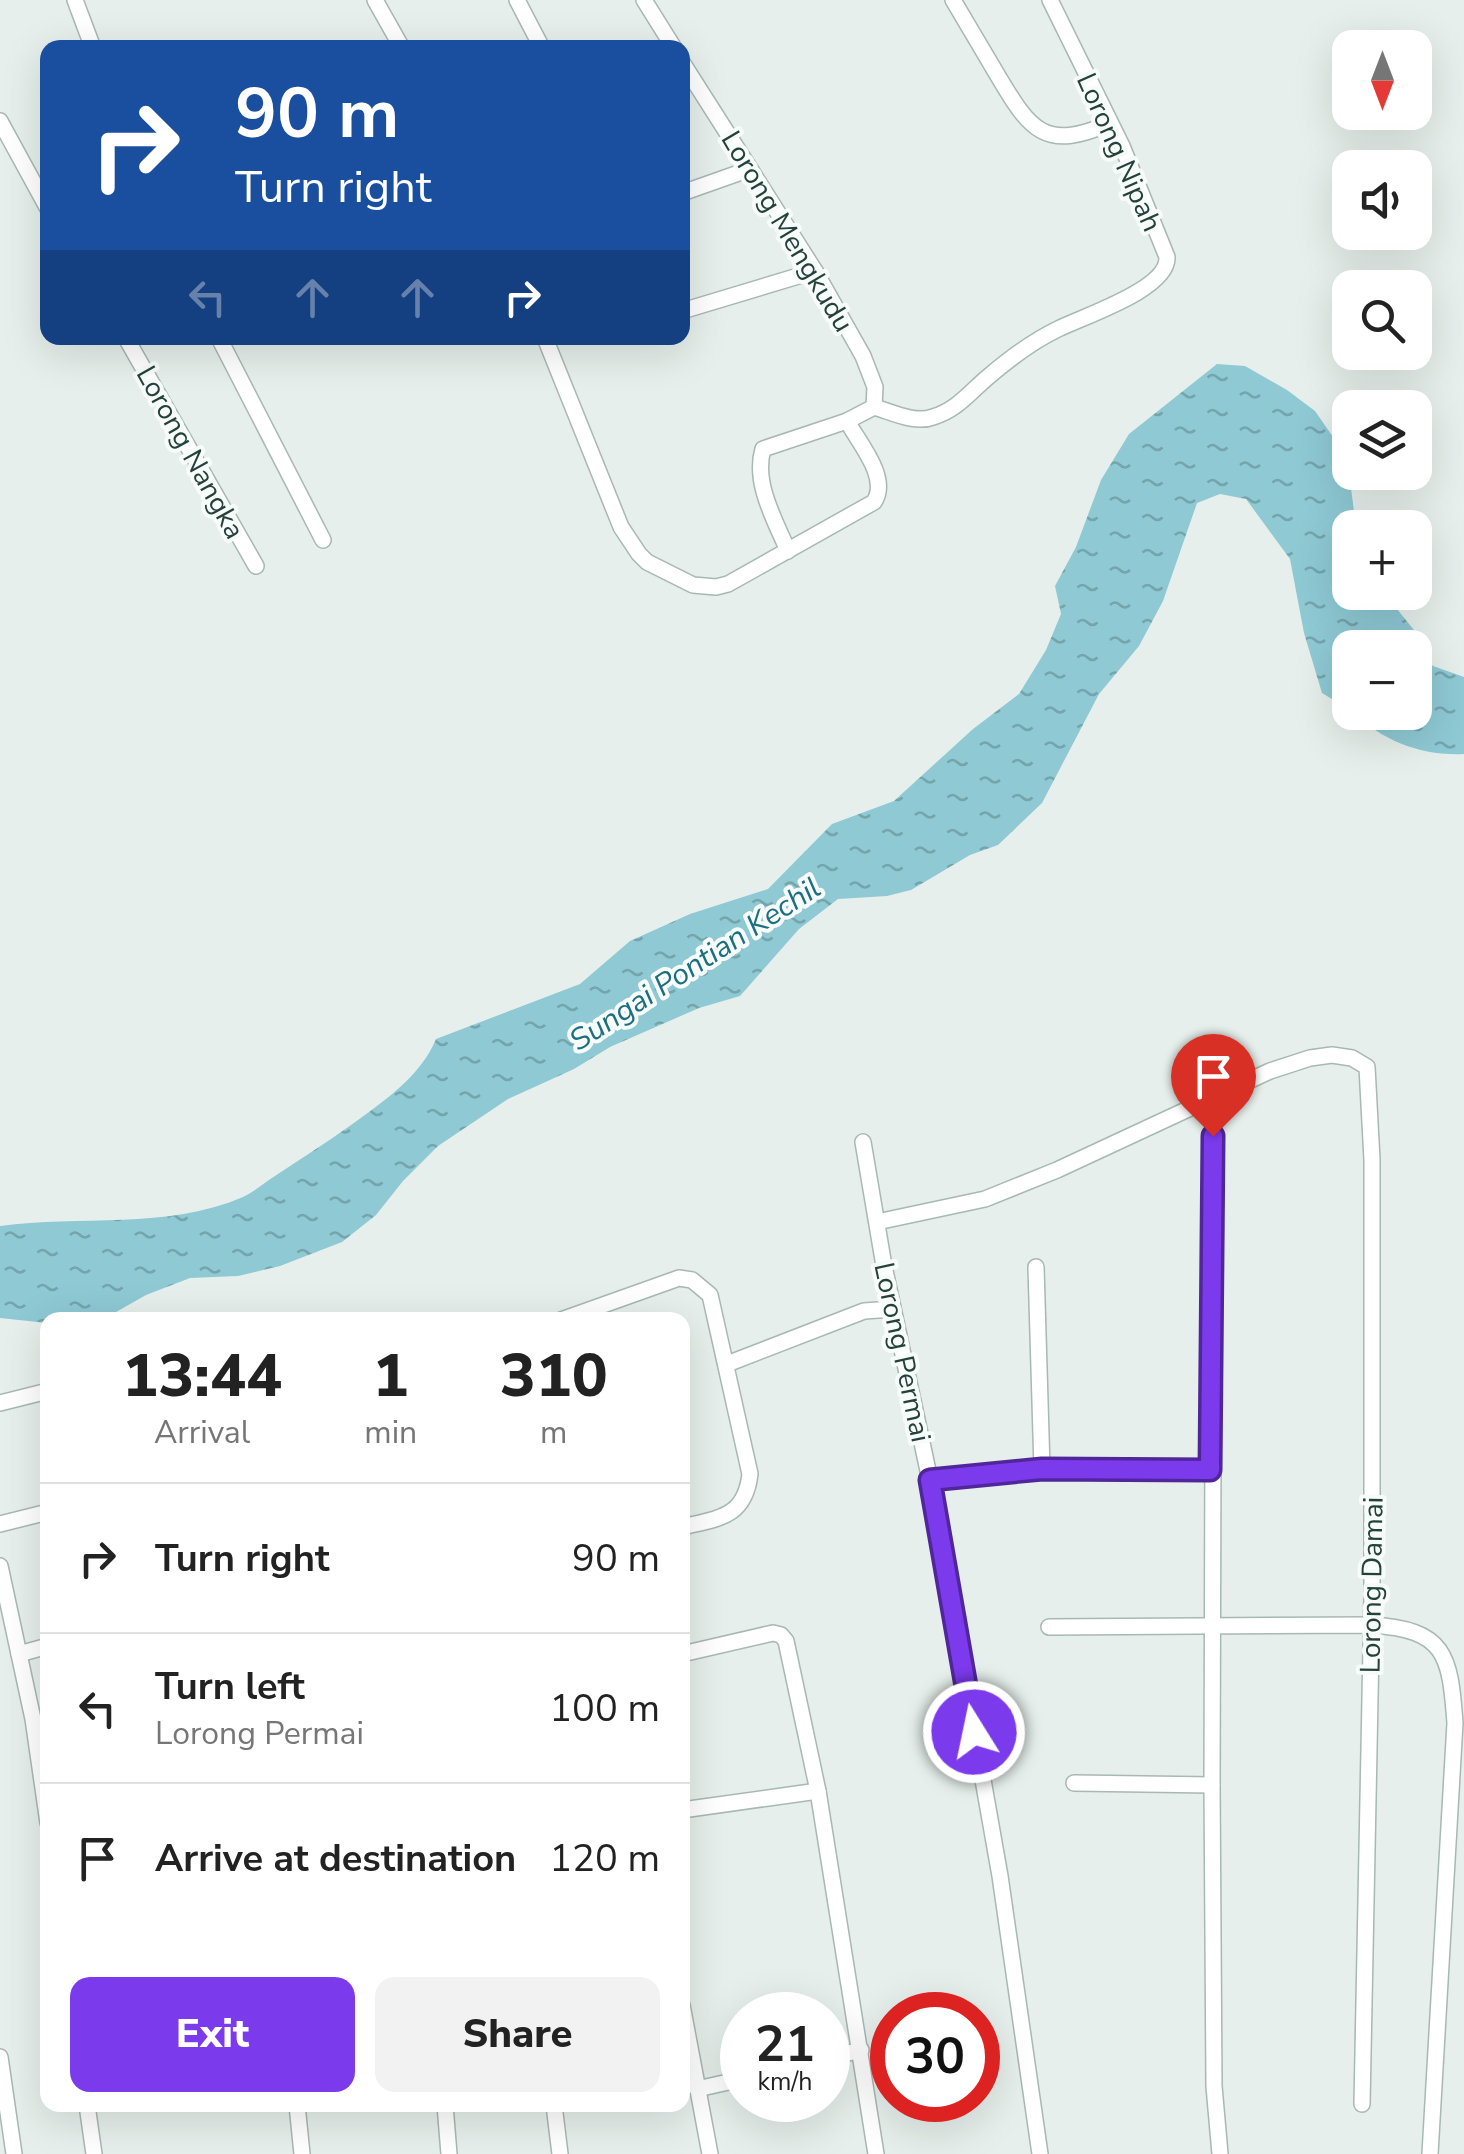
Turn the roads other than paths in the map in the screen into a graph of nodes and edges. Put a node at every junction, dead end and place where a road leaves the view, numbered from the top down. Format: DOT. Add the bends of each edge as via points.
graph roads {
  1 [pos="75,0"];
  2 [pos="375,0"];
  3 [pos="518,0"];
  4 [pos="644,0"];
  5 [pos="953,0"];
  6 [pos="1050,0"];
  7 [pos="90,40"];
  8 [pos="398,40"];
  9 [pos="538,40"];
  10 [pos="669,40"];
  11 [pos="690,75"];
  12 [pos="0,121"];
  13 [pos="1110,124"];
  14 [pos="750,169"];
  15 [pos="690,190"];
  16 [pos="40,194"];
  17 [pos="815,271"];
  18 [pos="690,310"];
  19 [pos="130,345"];
  20 [pos="223,345"];
  21 [pos="549,345"];
  22 [pos="874,408"];
  23 [pos="847,421"];
  24 [pos="323,540"];
  25 [pos="788,551"];
  26 [pos="256,566"];
  27 [pos="1214,1098"];
  28 [pos="863,1142"];
  29 [pos="876,1222"];
  30 [pos="1036,1267"];
  31 [pos="893,1309"];
  32 [pos="584,1312"];
  33 [pos="727,1364"];
  34 [pos="40,1393"];
  35 [pos="0,1403"];
  36 [pos="1042,1469"];
  37 [pos="1210,1470"];
  38 [pos="930,1480"];
  39 [pos="40,1514"];
  40 [pos="0,1524"];
  41 [pos="690,1525"];
  42 [pos="0,1566"];
  43 [pos="1211,1624"];
  44 [pos="1370,1625"];
  45 [pos="1049,1627"];
  46 [pos="40,1648"];
  47 [pos="690,1652"];
  48 [pos="19,1654"];
  49 [pos="40,1765"];
  50 [pos="1074,1783"];
  51 [pos="1212,1785"];
  52 [pos="818,1791"];
  53 [pos="690,1809"];
  54 [pos="690,2050"];
  55 [pos="862,2050"];
  56 [pos="850,2053"];
  57 [pos="0,2057"];
  58 [pos="720,2084"];
  59 [pos="697,2090"];
  60 [pos="1362,2104"];
  61 [pos="89,2112"];
  62 [pos="298,2112"];
  63 [pos="445,2112"];
  64 [pos="555,2112"];
  65 [pos="14,2154"];
  66 [pos="94,2154"];
  67 [pos="302,2154"];
  68 [pos="448,2154"];
  69 [pos="560,2154"];
  70 [pos="710,2154"];
  71 [pos="876,2154"];
  72 [pos="1040,2154"];
  73 [pos="1220,2154"];
  74 [pos="1430,2154"];
  1 -- 7 [label="street"];
  2 -- 8 [label="street"];
  3 -- 9 [label="street"];
  4 -- 10 [label="street"];
  5 -- 13 [label="street" via="1024,120 1039,130 1082,136"];
  6 -- 13 [label="street, Lorong Nipah"];
  11 -- 14 [label="street, Lorong Mengkudu"];
  12 -- 16 [label="street"];
  13 -- 22 [label="street, Lorong Nipah" via="1167,256 1160,277 1024,349 943,414 918,420"];
  14 -- 15 [label="street"];
  14 -- 17 [label="street, Lorong Mengkudu"];
  17 -- 18 [label="street"];
  17 -- 22 [label="street, Lorong Mengkudu" via="871,372"];
  19 -- 26 [label="street, Lorong Nangka"];
  20 -- 24 [label="street"];
  21 -- 25 [label="street" via="621,527 639,554 693,585 716,588"];
  22 -- 23 [label="street"];
  23 -- 25 [label="street" via="878,476 878,497"];
  23 -- 25 [label="street" via="764,448 764,494"];
  27 -- 29 [label="street" via="986,1199"];
  27 -- 37 [label="street"];
  27 -- 44 [label="street, Lorong Damai" via="1310,1058 1352,1058 1367,1067"];
  28 -- 29 [label="street, Lorong Permai"];
  29 -- 31 [label="street, Lorong Permai"];
  30 -- 36 [label="street"];
  31 -- 33 [label="street" via="864,1311"];
  31 -- 38 [label="street, Lorong Permai"];
  32 -- 33 [label="street" via="679,1278 692,1280 710,1295"];
  33 -- 41 [label="street" via="750,1474 744,1504"];
  34 -- 35 [label="street"];
  36 -- 37 [label="street"];
  36 -- 38 [label="street"];
  37 -- 43 [label="street"];
  38 -- 72 [label="street, Lorong Permai" via="1000,1876"];
  39 -- 40 [label="street"];
  42 -- 48 [label="street"];
  43 -- 44 [label="street"];
  43 -- 45 [label="street"];
  43 -- 51 [label="street"];
  44 -- 60 [label="street, Lorong Damai"];
  44 -- 74 [label="street" via="1398,1626 1428,1638 1440,1647 1452,1677 1450,1857"];
  46 -- 48 [label="street"];
  47 -- 52 [label="street" via="781,1635"];
  48 -- 49 [label="street"];
  50 -- 51 [label="street"];
  51 -- 73 [label="street"];
  52 -- 53 [label="street"];
  52 -- 55 [label="street"];
  54 -- 59 [label="street"];
  55 -- 56 [label="street"];
  55 -- 71 [label="street"];
  57 -- 65 [label="street"];
  58 -- 59 [label="street"];
  59 -- 70 [label="street"];
  61 -- 66 [label="street"];
  62 -- 67 [label="street"];
  63 -- 68 [label="street"];
  64 -- 69 [label="street"];
}
